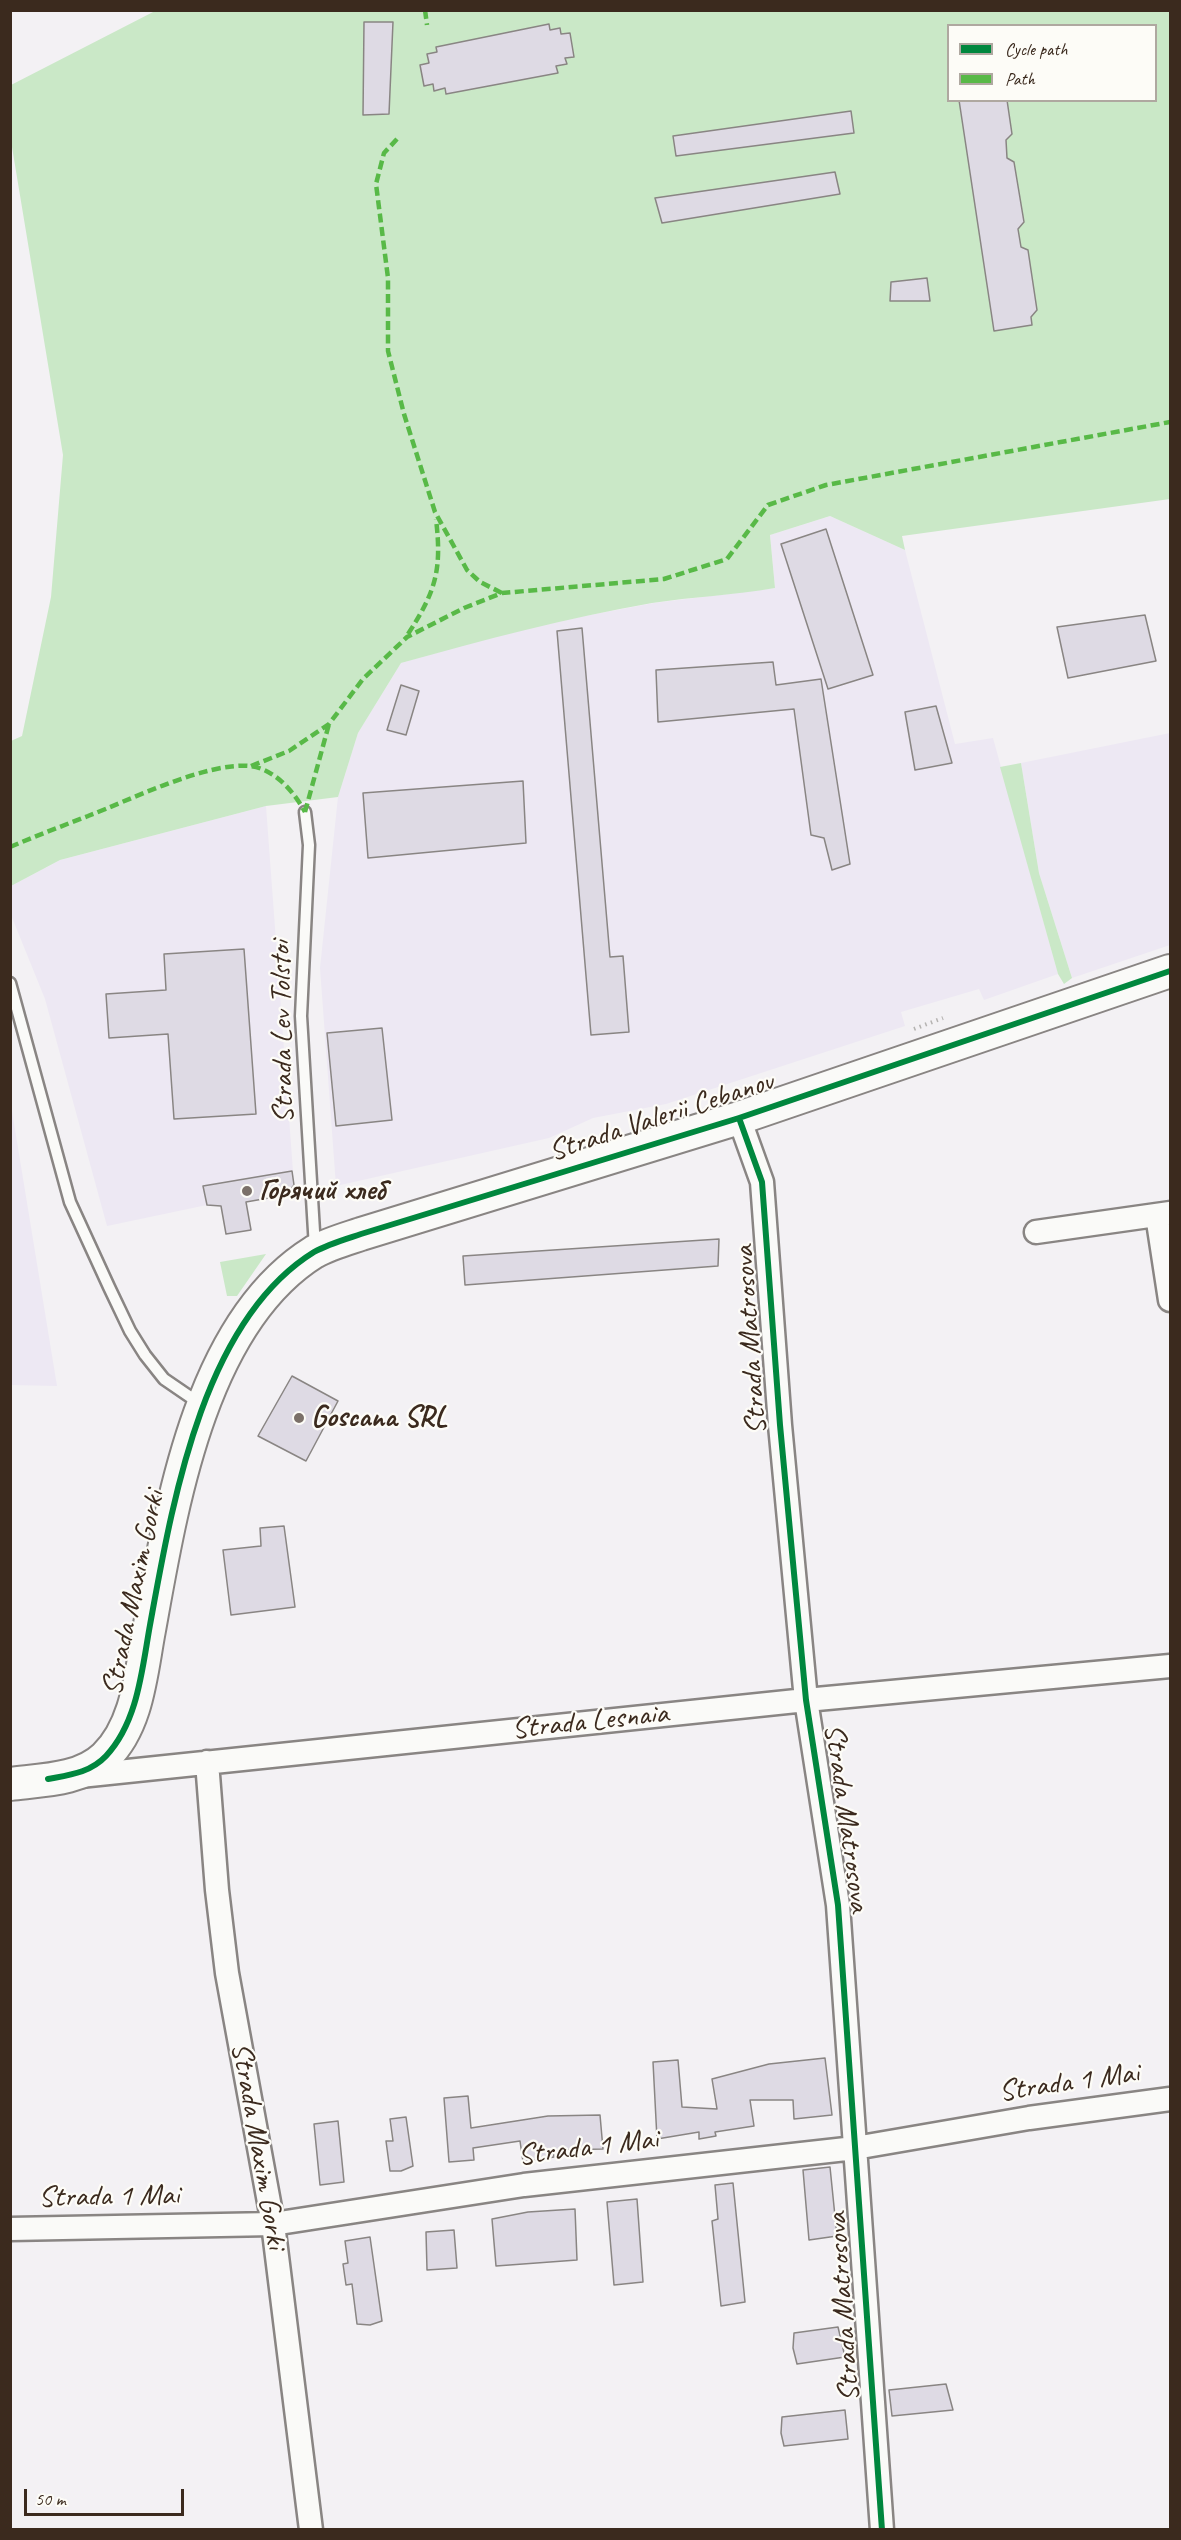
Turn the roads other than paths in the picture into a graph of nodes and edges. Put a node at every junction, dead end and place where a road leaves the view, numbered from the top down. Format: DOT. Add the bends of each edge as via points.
graph roads {
  1 [pos="305,812"];
  2 [pos="1170,972"];
  3 [pos="10,983"];
  4 [pos="739,1118"];
  5 [pos="1164,1214"];
  6 [pos="1036,1232"];
  7 [pos="315,1251"];
  8 [pos="1170,1300"];
  9 [pos="216,1374"];
  10 [pos="204,1406"];
  11 [pos="1170,1666"];
  12 [pos="806,1700"];
  13 [pos="207,1762"];
  14 [pos="48,1779"];
  15 [pos="10,1784"];
  16 [pos="1170,2099"];
  17 [pos="855,2148"];
  18 [pos="273,2224"];
  19 [pos="10,2229"];
  20 [pos="311,2529"];
  21 [pos="882,2529"];
  1 -- 7 [label="lane, Strada Lev Tolstoi" via="309,845 301,1016"];
  2 -- 4 [label="street, Strada Valerii Cebanov"];
  3 -- 10 [label="lane" via="70,1202 145,1355 164,1379"];
  4 -- 7 [label="street, Strada Valerii Cebanov"];
  4 -- 12 [label="street, Strada Matrosova" via="762,1182"];
  5 -- 6 [label="street"];
  5 -- 8 [label="street"];
  7 -- 9 [label="street, Strada Valerii Cebanov" via="270,1289"];
  9 -- 10 [label="street, Strada Maxim Gorki"];
  10 -- 14 [label="street, Strada Maxim Gorki" via="171,1517 131,1714 105,1757 81,1773"];
  11 -- 12 [label="street, Strada Lesnaia"];
  12 -- 13 [label="street, Strada Lesnaia"];
  12 -- 17 [label="street, Strada Matrosova" via="838,1905"];
  13 -- 14 [label="street, Strada Lesnaia"];
  13 -- 18 [label="street, Strada Maxim Gorki" via="227,1973"];
  14 -- 15 [label="street, Strada Lesnaia"];
  16 -- 17 [label="street, Strada 1 Mai"];
  17 -- 18 [label="street, Strada 1 Mai" via="524,2185"];
  17 -- 21 [label="street, Strada Matrosova"];
  18 -- 19 [label="street, Strada 1 Mai"];
  18 -- 20 [label="street, Strada Maxim Gorki"];
}
